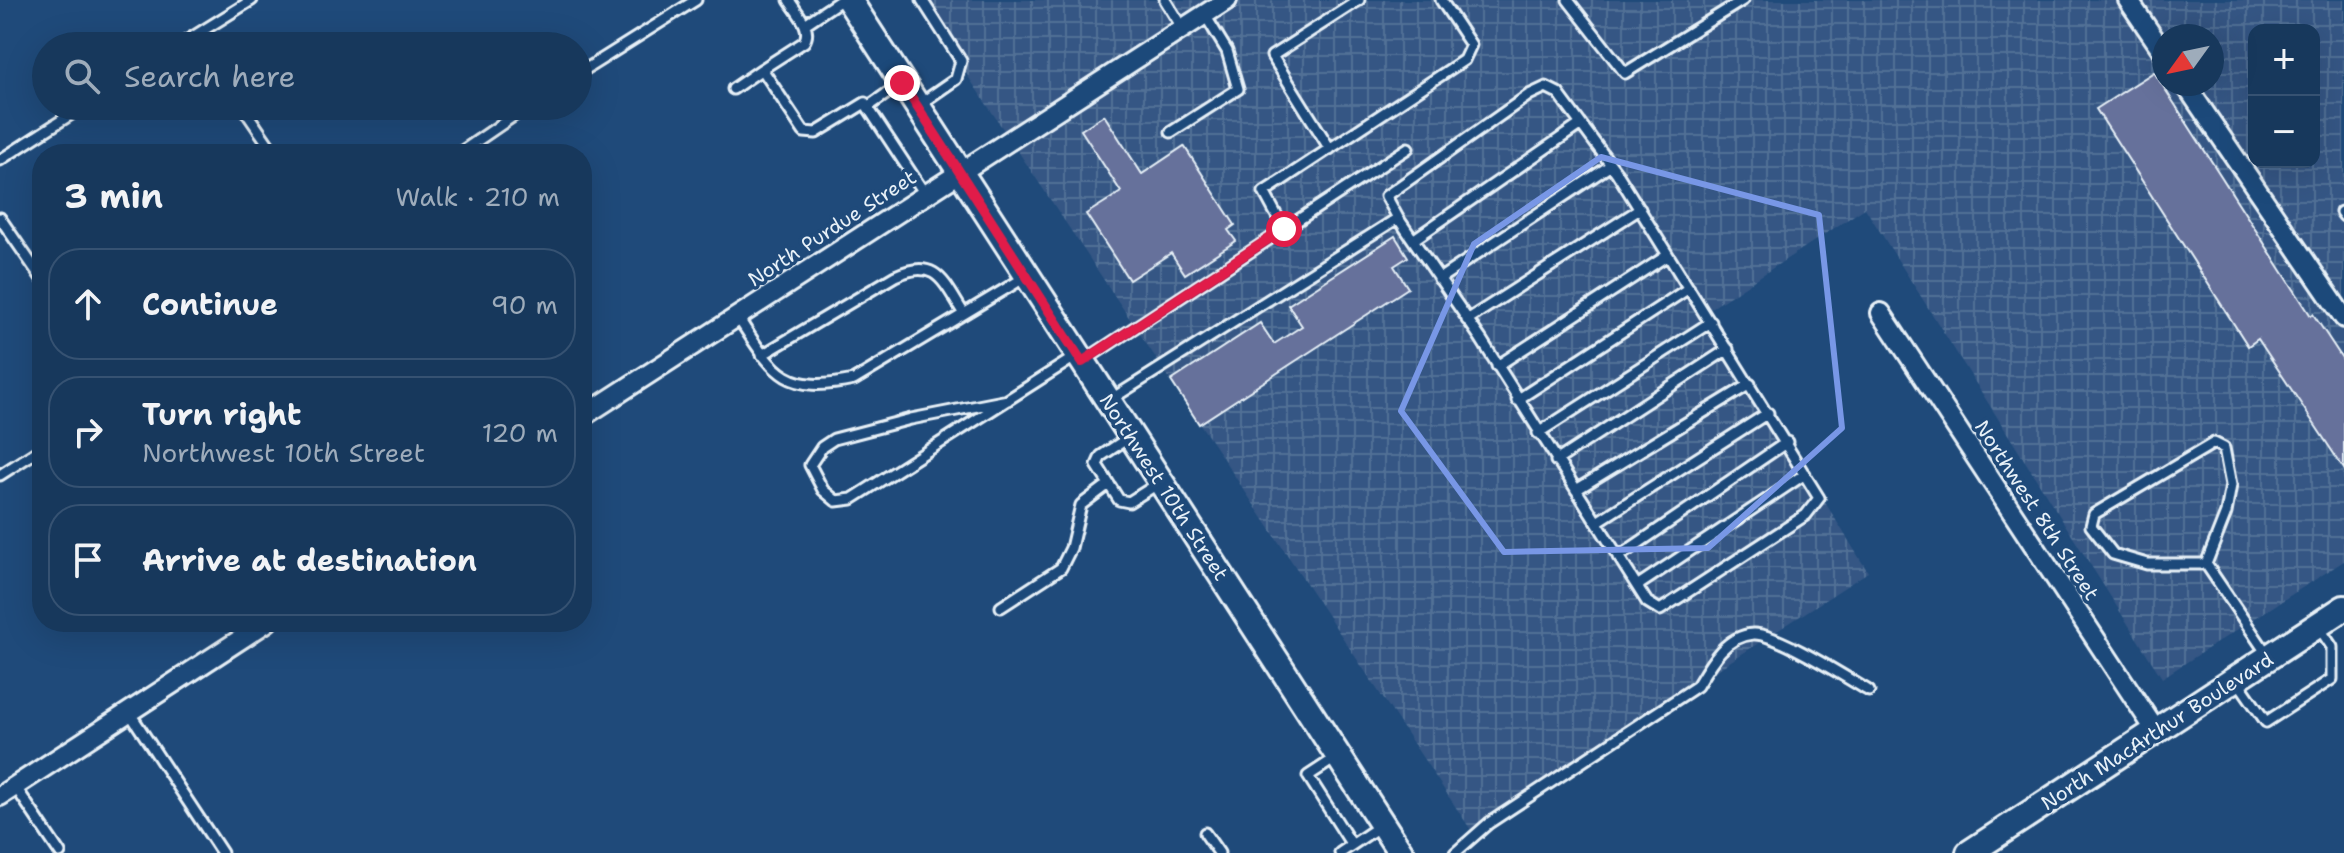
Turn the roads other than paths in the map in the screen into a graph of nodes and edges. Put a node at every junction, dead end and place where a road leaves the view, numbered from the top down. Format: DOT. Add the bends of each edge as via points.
graph roads {
  1 [pos="252,0"];
  2 [pos="696,0"];
  3 [pos="789,0"];
  4 [pos="841,0"];
  5 [pos="849,0"];
  6 [pos="922,0"];
  7 [pos="1165,0"];
  8 [pos="1227,0"];
  9 [pos="1359,0"];
  10 [pos="1441,0"];
  11 [pos="1568,0"];
  12 [pos="1743,0"];
  13 [pos="2128,0"];
  14 [pos="1342,4"];
  15 [pos="1205,15"];
  16 [pos="805,24"];
  17 [pos="1183,29"];
  18 [pos="200,32"];
  19 [pos="2152,35"];
  20 [pos="592,65"];
  21 [pos="762,69"];
  22 [pos="902,83"];
  23 [pos="733,89"];
  24 [pos="2193,96"];
  25 [pos="869,106"];
  26 [pos="917,106"];
  27 [pos="62,120"];
  28 [pos="252,120"];
  29 [pos="508,120"];
  30 [pos="1581,124"];
  31 [pos="1171,132"];
  32 [pos="268,144"];
  33 [pos="473,144"];
  34 [pos="1408,148"];
  35 [pos="1330,149"];
  36 [pos="0,160"];
  37 [pos="1611,165"];
  38 [pos="959,171"];
  39 [pos="925,194"];
  40 [pos="1640,209"];
  41 [pos="0,218"];
  42 [pos="1398,218"];
  43 [pos="1284,229"];
  44 [pos="1413,240"];
  45 [pos="1668,255"];
  46 [pos="32,264"];
  47 [pos="1027,276"];
  48 [pos="1439,279"];
  49 [pos="1689,288"];
  50 [pos="1881,313"];
  51 [pos="964,314"];
  52 [pos="737,316"];
  53 [pos="2344,318"];
  54 [pos="1467,320"];
  55 [pos="1711,322"];
  56 [pos="1728,349"];
  57 [pos="762,355"];
  58 [pos="1080,358"];
  59 [pos="1497,366"];
  60 [pos="1750,384"];
  61 [pos="1008,400"];
  62 [pos="1517,400"];
  63 [pos="1108,401"];
  64 [pos="592,410"];
  65 [pos="1768,413"];
  66 [pos="1538,433"];
  67 [pos="1131,436"];
  68 [pos="1787,442"];
  69 [pos="32,454"];
  70 [pos="1556,461"];
  71 [pos="1805,474"];
  72 [pos="0,475"];
  73 [pos="1161,482"];
  74 [pos="1109,484"];
  75 [pos="1576,490"];
  76 [pos="1597,522"];
  77 [pos="1618,557"];
  78 [pos="2206,564"];
  79 [pos="1637,586"];
  80 [pos="1001,607"];
  81 [pos="2344,608"];
  82 [pos="2318,625"];
  83 [pos="252,632"];
  84 [pos="2269,657"];
  85 [pos="2236,679"];
  86 [pos="1869,691"];
  87 [pos="129,712"];
  88 [pos="2156,731"];
  89 [pos="1338,756"];
  90 [pos="8,791"];
  91 [pos="1383,824"];
  92 [pos="1205,833"];
  93 [pos="1352,845"];
  94 [pos="60,853"];
  95 [pos="222,853"];
  96 [pos="1219,853"];
  97 [pos="1340,853"];
  98 [pos="1401,853"];
  99 [pos="1455,853"];
  100 [pos="1969,853"];
  1 -- 18 [label="lane"];
  2 -- 20 [label="lane"];
  3 -- 16 [label="lane"];
  4 -- 16 [label="lane"];
  5 -- 22 [label="main road, Northwest 10th Street"];
  6 -- 26 [label="lane" via="961,61 956,79"];
  7 -- 17 [label="lane"];
  8 -- 15 [label="street, North Purdue Street"];
  9 -- 14 [label="lane"];
  10 -- 35 [label="lane" via="1471,45 1464,60"];
  11 -- 12 [label="lane" via="1625,73"];
  13 -- 19 [label="street"];
  14 -- 35 [label="lane" via="1272,56"];
  15 -- 17 [label="street, North Purdue Street"];
  15 -- 31 [label="lane" via="1227,51 1238,89"];
  16 -- 21 [label="lane" via="804,42"];
  17 -- 38 [label="street, North Purdue Street"];
  21 -- 23 [label="lane"];
  21 -- 25 [label="lane" via="804,132 816,133 862,103"];
  22 -- 25 [label="lane"];
  22 -- 26 [label="main road, Northwest 10th Street"];
  24 -- 53 [label="street"];
  25 -- 39 [label="lane"];
  26 -- 38 [label="main road, Northwest 10th Street"];
  27 -- 36 [label="lane"];
  28 -- 32 [label="lane"];
  29 -- 33 [label="lane"];
  30 -- 37 [label="lane"];
  30 -- 42 [label="lane" via="1558,93 1546,87 1529,95 1386,196"];
  30 -- 44 [label="lane"];
  34 -- 43 [label="lane"];
  35 -- 43 [label="lane" via="1264,192"];
  37 -- 40 [label="lane"];
  37 -- 48 [label="lane"];
  38 -- 39 [label="street, North Purdue Street"];
  38 -- 47 [label="main road, Northwest 10th Street"];
  39 -- 52 [label="street, North Purdue Street"];
  40 -- 45 [label="lane"];
  40 -- 54 [label="lane"];
  41 -- 46 [label="lane"];
  42 -- 44 [label="lane"];
  42 -- 63 [label="lane"];
  43 -- 58 [label="lane"];
  44 -- 48 [label="lane"];
  45 -- 49 [label="lane"];
  45 -- 59 [label="lane"];
  47 -- 51 [label="lane"];
  47 -- 58 [label="main road, Northwest 10th Street"];
  48 -- 54 [label="lane"];
  49 -- 55 [label="lane"];
  49 -- 62 [label="lane"];
  50 -- 88 [label="street, Northwest 8th Street"];
  51 -- 57 [label="lane" via="854,380 837,384 796,382 782,376"];
  51 -- 57 [label="lane" via="935,273 912,268"];
  52 -- 57 [label="lane"];
  52 -- 64 [label="street, North Purdue Street"];
  54 -- 59 [label="lane"];
  55 -- 56 [label="lane"];
  55 -- 66 [label="lane"];
  56 -- 60 [label="lane"];
  56 -- 70 [label="lane"];
  58 -- 61 [label="lane"];
  58 -- 63 [label="main road, Northwest 10th Street"];
  59 -- 62 [label="lane"];
  60 -- 65 [label="lane"];
  60 -- 75 [label="lane"];
  61 -- 61 [label="lane" via="852,499 836,501 823,490 810,465 834,439"];
  62 -- 66 [label="lane"];
  63 -- 67 [label="main road, Northwest 10th Street"];
  65 -- 68 [label="lane"];
  65 -- 76 [label="lane"];
  66 -- 70 [label="lane"];
  67 -- 73 [label="main road, Northwest 10th Street"];
  67 -- 74 [label="lane" via="1101,456 1097,465"];
  68 -- 71 [label="lane"];
  68 -- 77 [label="lane"];
  69 -- 72 [label="lane"];
  70 -- 75 [label="lane"];
  71 -- 79 [label="lane"];
  71 -- 79 [label="lane" via="1819,498 1806,515 1660,610"];
  73 -- 74 [label="lane" via="1129,502 1119,500"];
  73 -- 89 [label="main road, Northwest 10th Street"];
  74 -- 80 [label="lane" via="1081,505 1061,568"];
  75 -- 76 [label="lane"];
  76 -- 77 [label="lane"];
  77 -- 79 [label="lane"];
  78 -- 78 [label="lane" via="2231,485 2224,448 2214,443 2094,514 2091,526 2113,554 2147,564"];
  78 -- 84 [label="lane"];
  81 -- 82 [label="main road, North MacArthur Boulevard"];
  82 -- 84 [label="main road, North MacArthur Boulevard"];
  82 -- 85 [label="lane" via="2332,647 2332,679 2266,722"];
  83 -- 87 [label="street"];
  84 -- 85 [label="main road, North MacArthur Boulevard"];
  85 -- 88 [label="main road, North MacArthur Boulevard"];
  86 -- 99 [label="lane" via="1778,640 1755,633 1733,640 1697,686 1489,823"];
  87 -- 90 [label="street"];
  87 -- 95 [label="lane"];
  88 -- 100 [label="main road, North MacArthur Boulevard"];
  89 -- 91 [label="main road, Northwest 10th Street"];
  89 -- 93 [label="lane" via="1308,776"];
  90 -- 94 [label="lane"];
  91 -- 93 [label="lane"];
  91 -- 98 [label="main road, Northwest 10th Street"];
  92 -- 96 [label="lane"];
  93 -- 97 [label="lane"];
}
